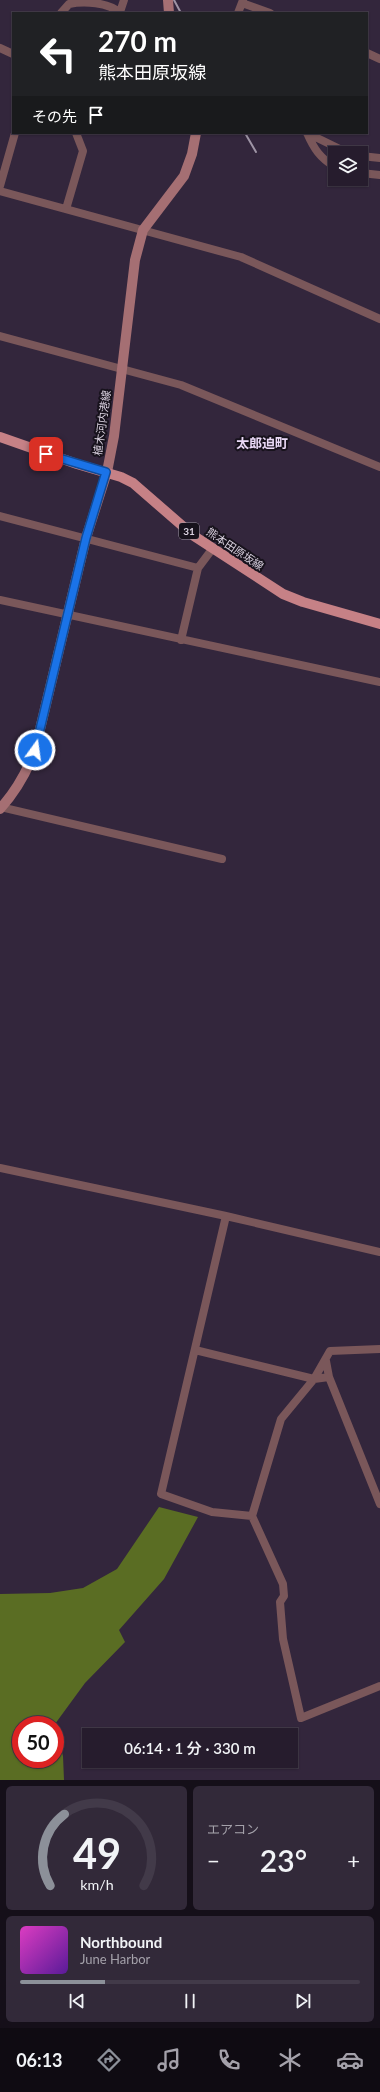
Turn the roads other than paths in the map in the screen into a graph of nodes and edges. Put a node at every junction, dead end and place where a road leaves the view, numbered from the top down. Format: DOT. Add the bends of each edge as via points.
graph roads {
  1 [pos="124,0"];
  2 [pos="168,0"];
  3 [pos="242,1"];
  4 [pos="62,12"];
  5 [pos="117,12"];
  6 [pos="120,12"];
  7 [pos="169,12"];
  8 [pos="238,12"];
  9 [pos="268,12"];
  10 [pos="0,48"];
  11 [pos="368,53"];
  12 [pos="12,54"];
  13 [pos="380,59"];
  14 [pos="15,134"];
  15 [pos="76,134"];
  16 [pos="196,134"];
  17 [pos="307,134"];
  18 [pos="309,134"];
  19 [pos="334,146"];
  20 [pos="368,157"];
  21 [pos="380,158"];
  22 [pos="328,163"];
  23 [pos="368,174"];
  24 [pos="380,175"];
  25 [pos="0,186"];
  26 [pos="0,191"];
  27 [pos="66,209"];
  28 [pos="143,230"];
  29 [pos="380,319"];
  30 [pos="0,336"];
  31 [pos="122,369"];
  32 [pos="0,437"];
  33 [pos="380,466"];
  34 [pos="106,472"];
  35 [pos="0,516"];
  36 [pos="86,538"];
  37 [pos="213,548"];
  38 [pos="198,568"];
  39 [pos="0,600"];
  40 [pos="68,616"];
  41 [pos="380,624"];
  42 [pos="180,640"];
  43 [pos="380,682"];
  44 [pos="1,808"];
  45 [pos="222,859"];
  46 [pos="0,1168"];
  47 [pos="226,1216"];
  48 [pos="380,1252"];
  49 [pos="380,1349"];
  50 [pos="195,1350"];
  51 [pos="326,1361"];
  52 [pos="329,1377"];
  53 [pos="314,1379"];
  54 [pos="380,1504"];
  55 [pos="252,1516"];
  56 [pos="380,1686"];
  1 -- 6 [label="street"];
  2 -- 7 [label="main road"];
  3 -- 8 [label="street"];
  3 -- 9 [label="street"];
  4 -- 5 [label="street" via="69,4 88,2"];
  10 -- 12 [label="street"];
  11 -- 13 [label="street"];
  14 -- 25 [label="street"];
  15 -- 27 [label="street" via="83,151"];
  16 -- 28 [label="main road, 植木河内港線" via="184,176"];
  17 -- 22 [label="street" via="314,149"];
  18 -- 19 [label="street"];
  20 -- 21 [label="street"];
  23 -- 24 [label="street"];
  26 -- 27 [label="street"];
  27 -- 28 [label="street"];
  28 -- 29 [label="street" via="241,257"];
  28 -- 31 [label="main road, 植木河内港線" via="135,260"];
  30 -- 31 [label="street"];
  31 -- 33 [label="street" via="181,385"];
  31 -- 34 [label="main road, 植木河内港線" via="114,436"];
  32 -- 34 [label="main road, 熊本田原坂線 / 31"];
  34 -- 36 [label="main road, 植木河内港線"];
  34 -- 37 [label="main road, 熊本田原坂線 / 31" via="133,483 194,536"];
  35 -- 36 [label="street"];
  36 -- 38 [label="street"];
  36 -- 40 [label="main road, 植木河内港線"];
  37 -- 38 [label="street"];
  37 -- 41 [label="main road, 熊本田原坂線 / 31" via="283,594"];
  38 -- 42 [label="street"];
  39 -- 40 [label="street"];
  40 -- 42 [label="street"];
  40 -- 44 [label="main road, 植木河内港線" via="35,750 23,778"];
  42 -- 43 [label="street"];
  44 -- 45 [label="street"];
  46 -- 47 [label="street"];
  47 -- 48 [label="street"];
  47 -- 50 [label="street"];
  49 -- 51 [label="street" via="330,1351"];
  50 -- 53 [label="street"];
  50 -- 55 [label="street" via="161,1494 212,1512"];
  51 -- 52 [label="street"];
  51 -- 53 [label="street"];
  52 -- 53 [label="street"];
  52 -- 54 [label="street"];
  53 -- 55 [label="street" via="281,1420"];
  55 -- 56 [label="street" via="283,1584 284,1596 280,1602 283,1639 301,1718"];
}
